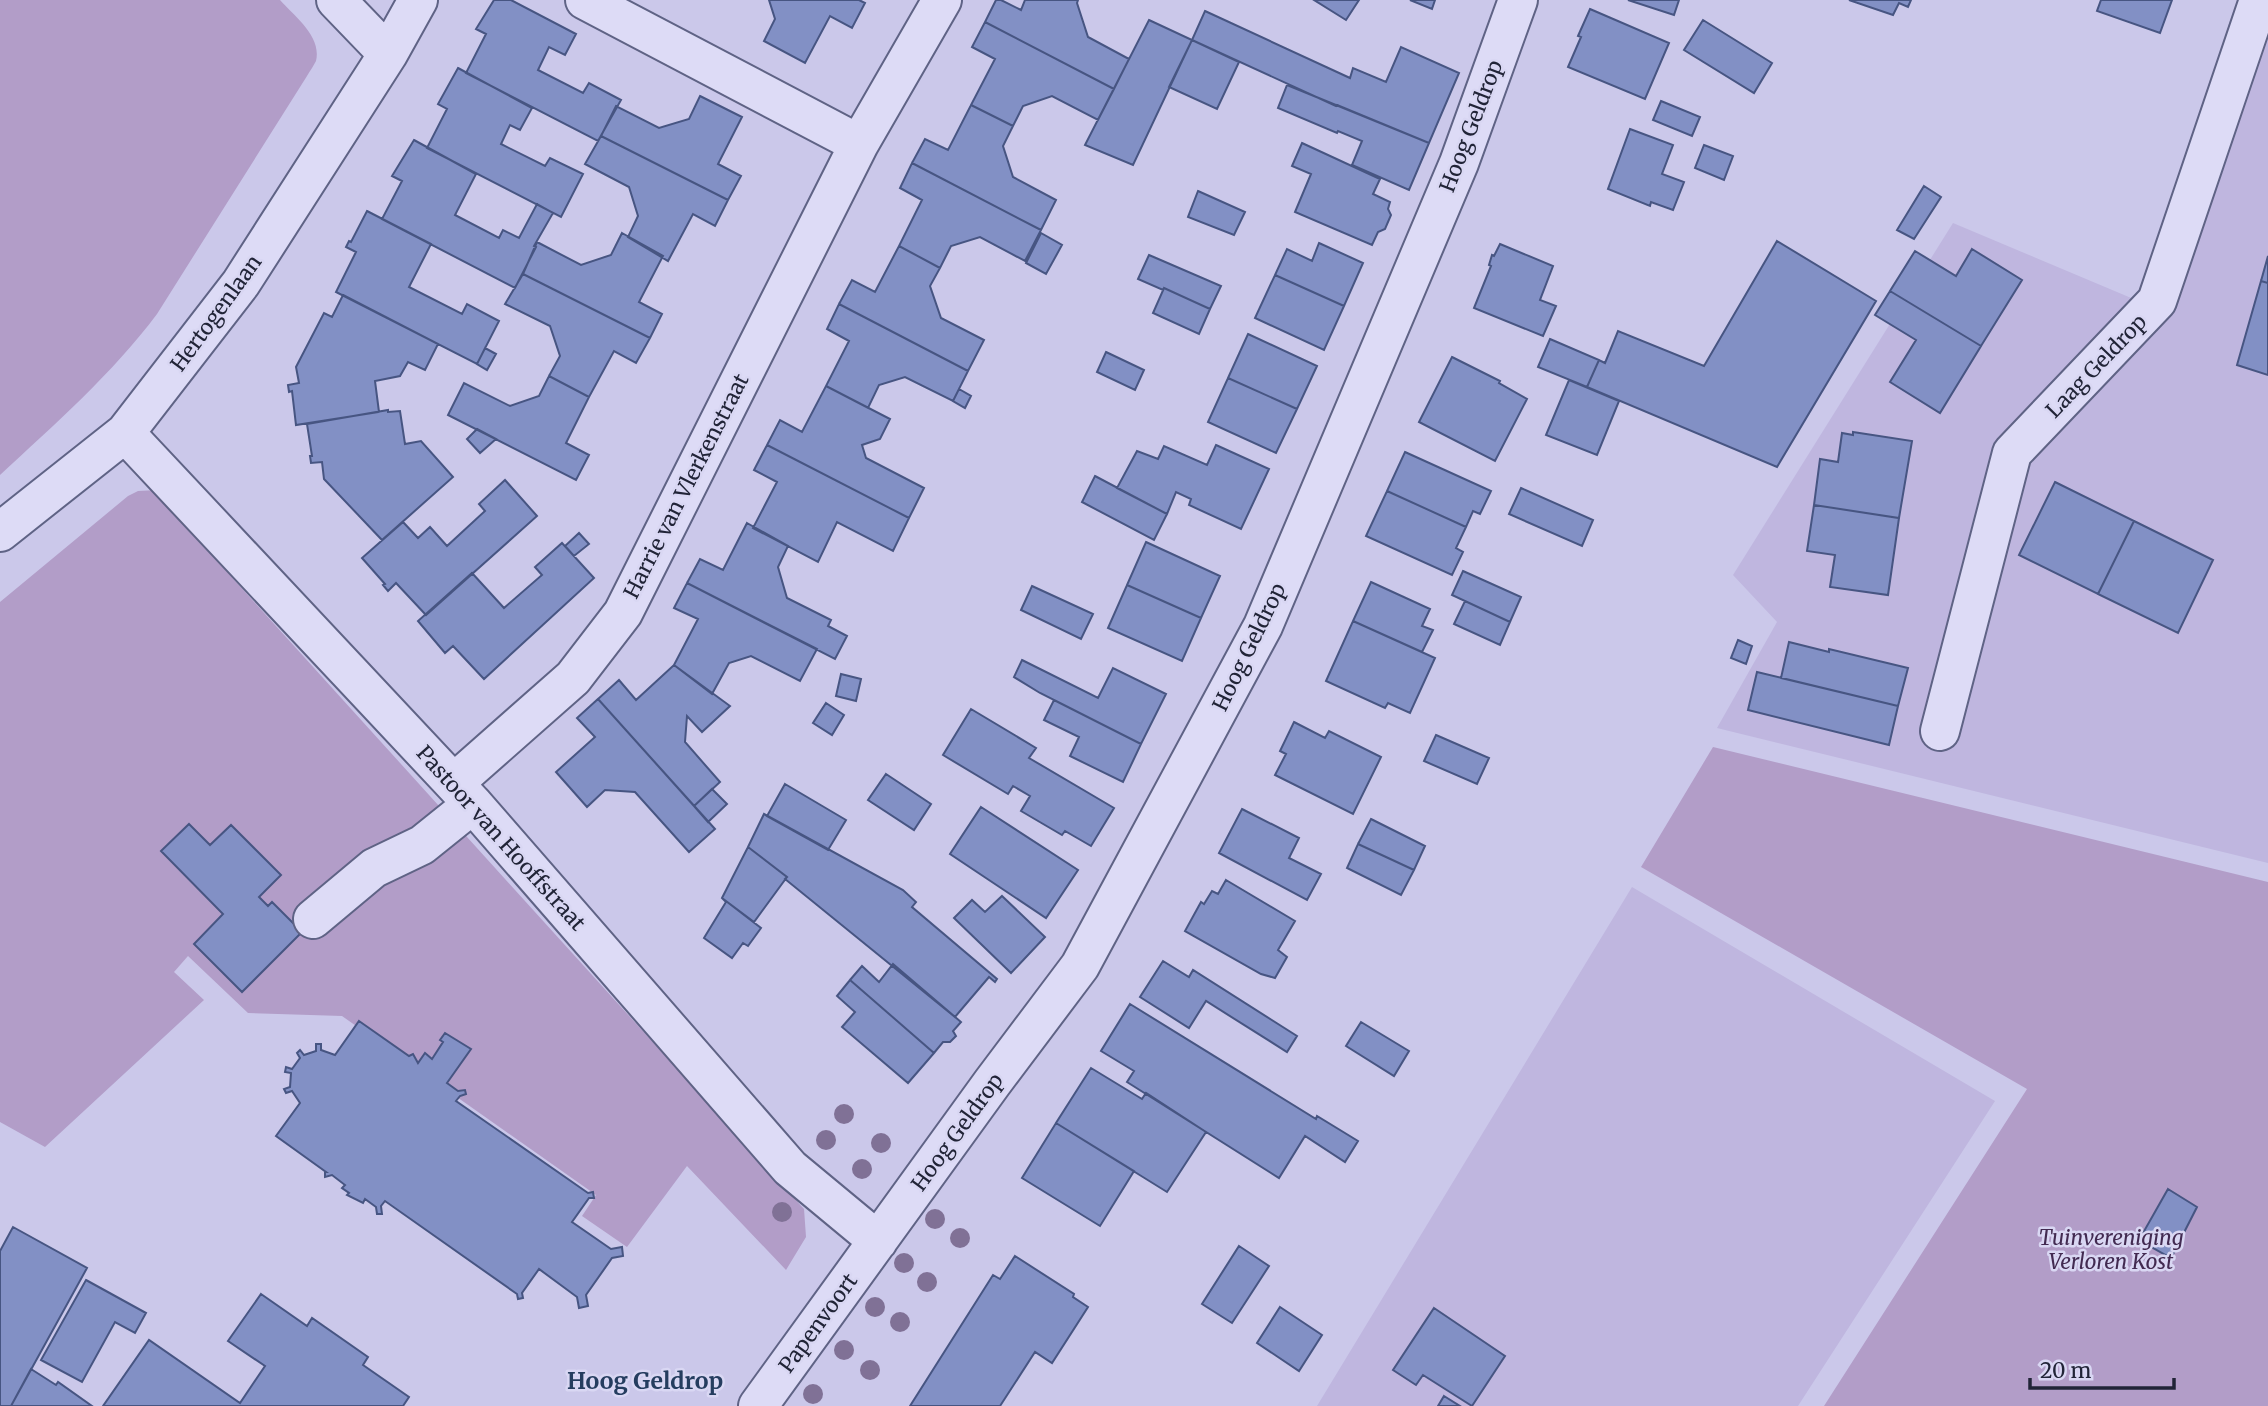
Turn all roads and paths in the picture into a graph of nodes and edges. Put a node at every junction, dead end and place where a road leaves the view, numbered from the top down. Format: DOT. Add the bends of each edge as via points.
graph roads {
  1 [pos="335,0"];
  2 [pos="418,0"];
  3 [pos="586,0"];
  4 [pos="942,0"];
  5 [pos="1518,0"];
  6 [pos="2259,0"];
  7 [pos="388,54"];
  8 [pos="859,144"];
  9 [pos="125,433"];
  10 [pos="0,532"];
  11 [pos="1940,731"];
  12 [pos="463,794"];
  13 [pos="313,919"];
  14 [pos="878,1241"];
  15 [pos="758,1406"];
  1 -- 7 [label="street"];
  2 -- 7 [label="street, Hertogenlaan"];
  3 -- 8 [label="street"];
  4 -- 8 [label="street, Harrie van Vlerkenstraat"];
  5 -- 14 [label="street, Hoog Geldrop" via="1459,163 1263,626 1080,966"];
  6 -- 11 [label="street, Laag Geldrop" via="2157,301 2012,453"];
  7 -- 9 [label="street, Hertogenlaan" via="241,283"];
  8 -- 12 [label="street, Harrie van Vlerkenstraat" via="623,613 573,678"];
  9 -- 10 [label="street, Hertogenlaan"];
  9 -- 12 [label="street, Pastoor van Hooffstraat"];
  12 -- 13 [label="street, Harrie van Vlerkenstraat" via="422,845 374,868"];
  12 -- 14 [label="street, Pastoor van Hooffstraat" via="790,1168"];
  14 -- 15 [label="street, Papenvoort"];
}
